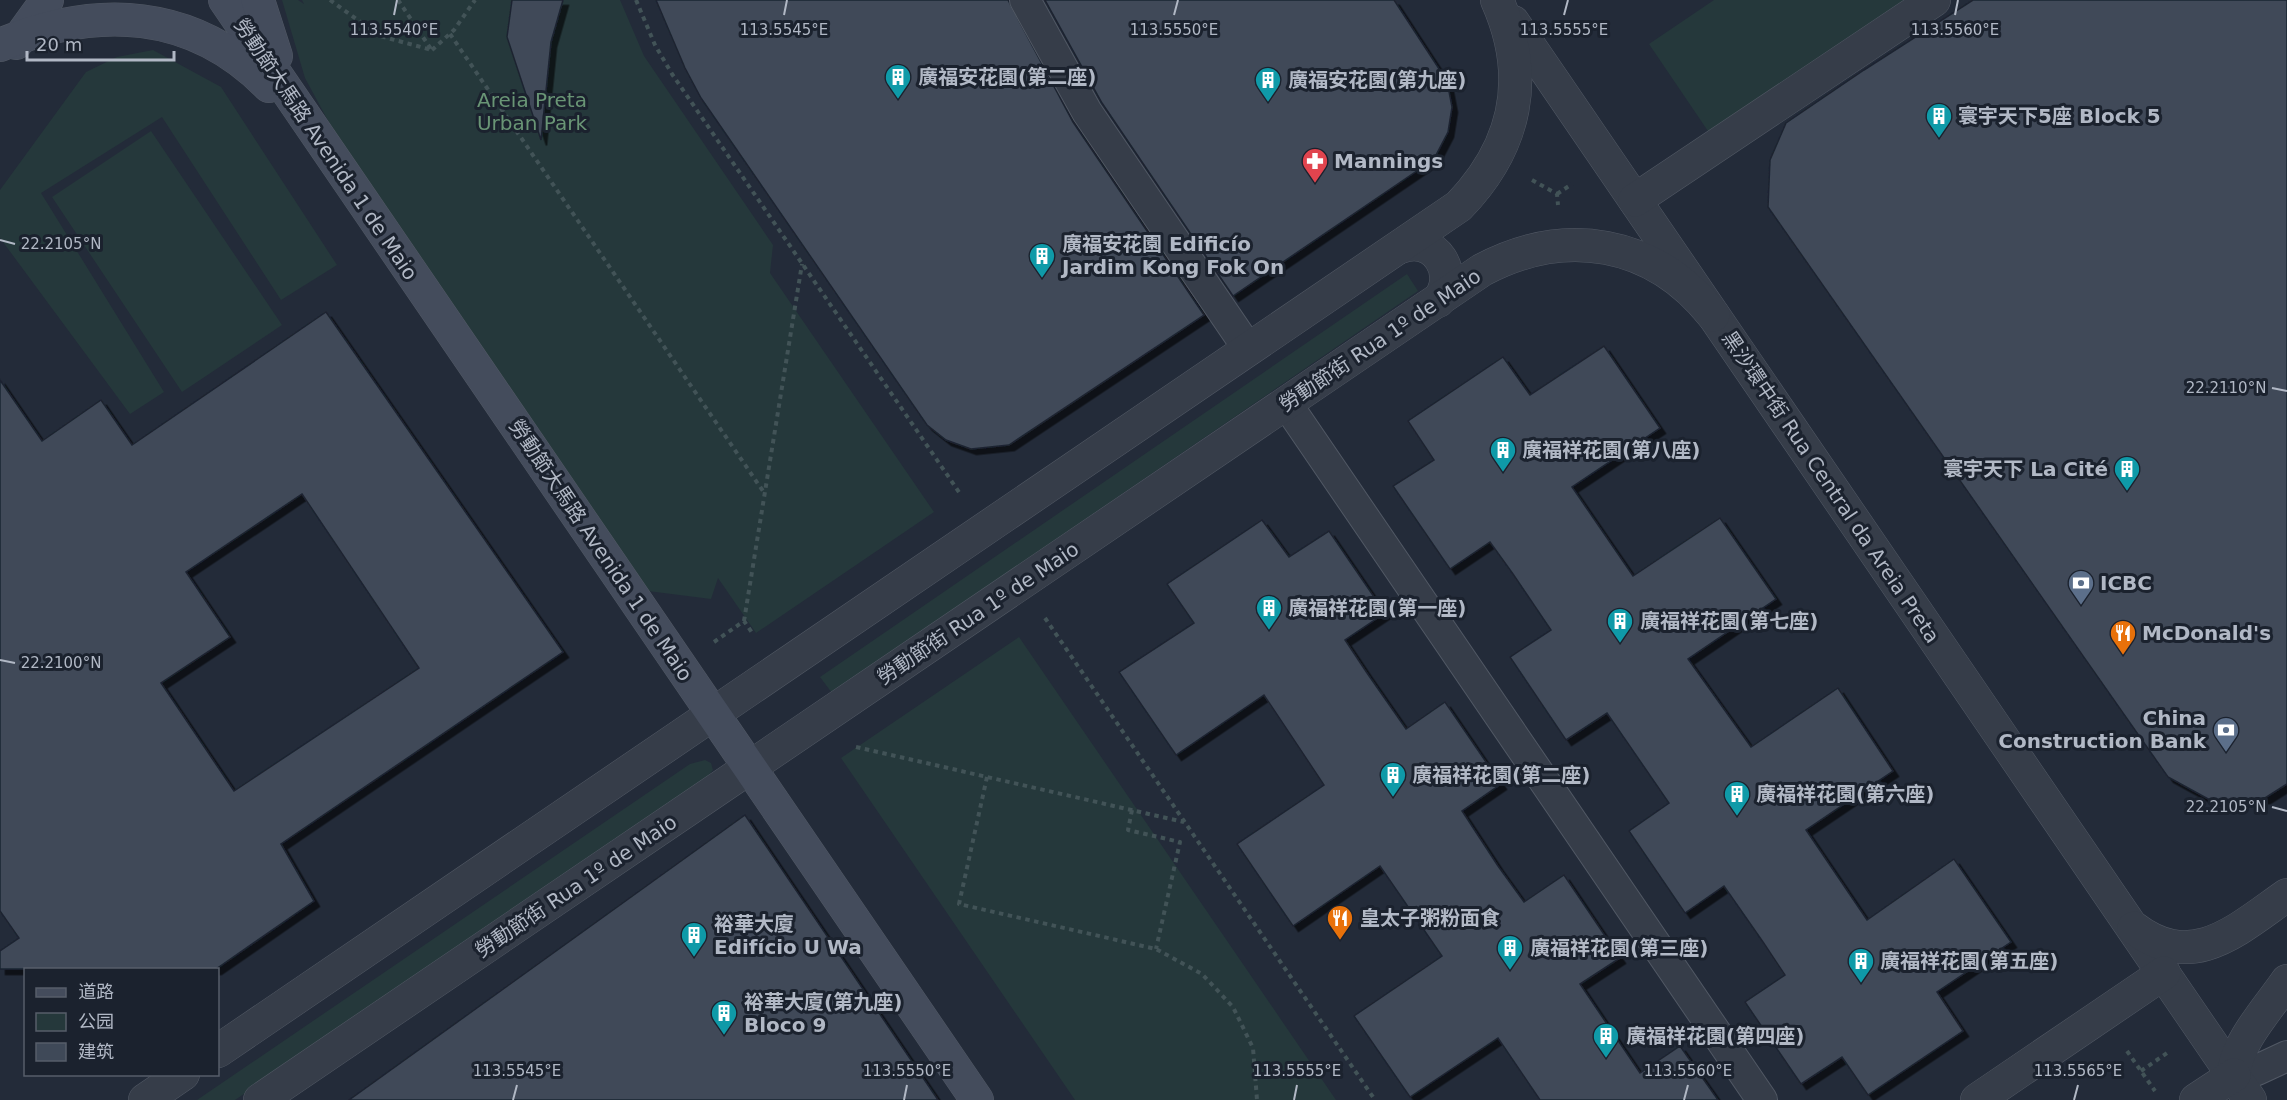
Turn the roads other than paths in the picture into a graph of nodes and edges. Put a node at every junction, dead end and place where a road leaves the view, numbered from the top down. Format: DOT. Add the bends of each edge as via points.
graph roads {
  1 [pos="47,0"];
  2 [pos="225,0"];
  3 [pos="258,0"];
  4 [pos="1025,0"];
  5 [pos="1497,0"];
  6 [pos="1934,0"];
  7 [pos="10,41"];
  8 [pos="0,67"];
  9 [pos="322,142"];
  10 [pos="1635,200"];
  11 [pos="1400,248"];
  12 [pos="1438,301"];
  13 [pos="1713,315"];
  14 [pos="1249,350"];
  15 [pos="1286,403"];
  16 [pos="713,714"];
  17 [pos="750,768"];
  18 [pos="2287,895"];
  19 [pos="2131,925"];
  20 [pos="2164,973"];
  21 [pos="2287,981"];
  22 [pos="219,1050"];
  23 [pos="2287,1056"];
  24 [pos="180,1076"];
  25 [pos="2242,1087"];
  26 [pos="145,1100"];
  27 [pos="260,1100"];
  28 [pos="977,1100"];
  29 [pos="1762,1100"];
  30 [pos="1977,1100"];
  31 [pos="2196,1100"];
  1 -- 7 [label="street"];
  2 -- 9 [label="street, 勞動節大馬路 Avenida 1 de Maio"];
  3 -- 9 [label="street" via="282,71"];
  4 -- 14 [label="lane" via="1087,112"];
  5 -- 10 [label="street, 黑沙環中街 Rua Central da Areia Preta"];
  5 -- 11 [label="street" via="1513,46 1516,73 1511,118 1496,159 1459,206"];
  6 -- 10 [label="street"];
  7 -- 8 [label="street"];
  7 -- 9 [label="street" via="75,24 127,19 186,30 238,58"];
  9 -- 16 [label="street, 勞動節大馬路 Avenida 1 de Maio"];
  10 -- 13 [label="street, 黑沙環中街 Rua Central da Areia Preta"];
  11 -- 12 [label="street" via="1417,244 1440,256 1448,277"];
  11 -- 14 [label="street"];
  12 -- 13 [label="street, 勞動節街 Rua 1º de Maio" via="1505,258 1559,245 1600,246 1639,257 1675,276"];
  12 -- 15 [label="street, 勞動節街 Rua 1º de Maio"];
  13 -- 19 [label="street, 黑沙環中街 Rua Central da Areia Preta"];
  14 -- 16 [label="street"];
  15 -- 17 [label="street, 勞動節街 Rua 1º de Maio"];
  15 -- 29 [label="lane"];
  16 -- 17 [label="street, 勞動節大馬路 Avenida 1 de Maio"];
  16 -- 22 [label="street"];
  17 -- 27 [label="street, 勞動節街 Rua 1º de Maio"];
  17 -- 28 [label="street, 勞動節大馬路 Avenida 1 de Maio"];
  18 -- 19 [label="street" via="2228,935 2205,945 2168,946"];
  19 -- 20 [label="street, 黑沙環中街 Rua Central da Areia Preta"];
  20 -- 25 [label="street, 黑沙環中街 Rua Central da Areia Preta"];
  20 -- 30 [label="street"];
  21 -- 25 [label="street" via="2238,1056"];
  23 -- 25 [label="lane" via="2257,1071"];
  24 -- 26 [label="street"];
  25 -- 31 [label="street"];
}
